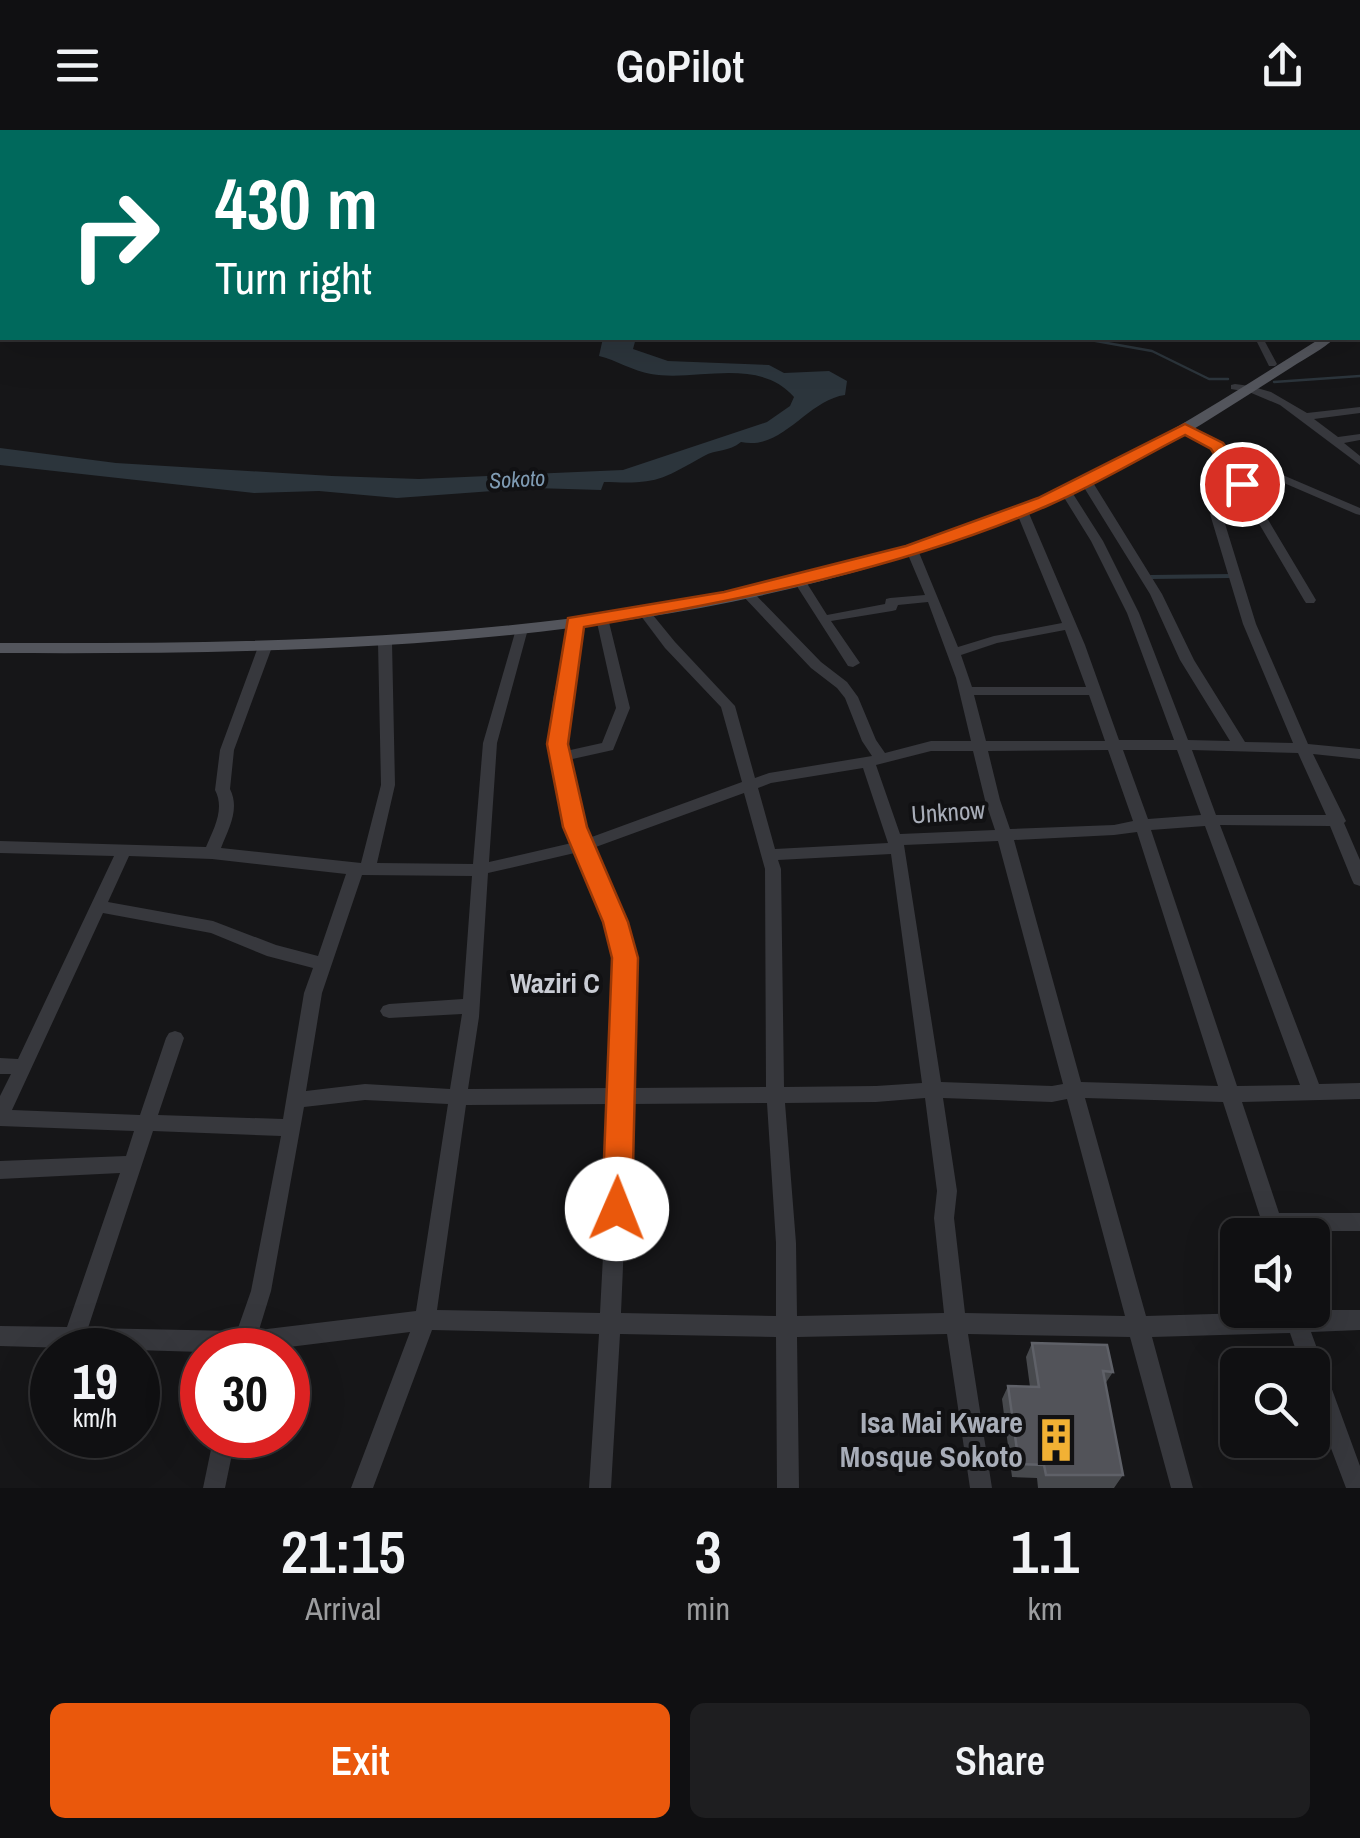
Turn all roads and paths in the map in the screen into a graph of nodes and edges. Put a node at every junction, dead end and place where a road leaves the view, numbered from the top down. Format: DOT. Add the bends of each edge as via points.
graph roads {
  1 [pos="1260,340"];
  2 [pos="1312,340"];
  3 [pos="1325,340"];
  4 [pos="1272,364"];
  5 [pos="1244,386"];
  6 [pos="1360,410"];
  7 [pos="1302,417"];
  8 [pos="1185,428"];
  9 [pos="1360,437"];
  10 [pos="1336,441"];
  11 [pos="1217,446"];
  12 [pos="1360,462"];
  13 [pos="1086,481"];
  14 [pos="1066,491"];
  15 [pos="1022,511"];
  16 [pos="1360,512"];
  17 [pos="1216,514"];
  18 [pos="912,550"];
  19 [pos="799,580"];
  20 [pos="746,592"];
  21 [pos="932,598"];
  22 [pos="1310,600"];
  23 [pos="644,612"];
  24 [pos="602,618"];
  25 [pos="823,619"];
  26 [pos="575,622"];
  27 [pos="1070,625"];
  28 [pos="522,629"];
  29 [pos="0,640"];
  30 [pos="385,642"];
  31 [pos="264,646"];
  32 [pos="0,648"];
  33 [pos="952,654"];
  34 [pos="853,662"];
  35 [pos="966,691"];
  36 [pos="1095,691"];
  37 [pos="980,744"];
  38 [pos="1110,744"];
  39 [pos="1180,744"];
  40 [pos="1240,746"];
  41 [pos="1301,748"];
  42 [pos="1360,754"];
  43 [pos="560,757"];
  44 [pos="874,760"];
  45 [pos="749,785"];
  46 [pos="1213,820"];
  47 [pos="1338,821"];
  48 [pos="1142,824"];
  49 [pos="1004,833"];
  50 [pos="896,844"];
  51 [pos="583,846"];
  52 [pos="125,849"];
  53 [pos="3,852"];
  54 [pos="212,852"];
  55 [pos="771,855"];
  56 [pos="362,868"];
  57 [pos="478,870"];
  58 [pos="1360,880"];
  59 [pos="99,906"];
  60 [pos="321,963"];
  61 [pos="471,1006"];
  62 [pos="389,1011"];
  63 [pos="175,1038"];
  64 [pos="0,1066"];
  65 [pos="23,1067"];
  66 [pos="931,1090"];
  67 [pos="1076,1090"];
  68 [pos="1312,1090"];
  69 [pos="1360,1091"];
  70 [pos="775,1092"];
  71 [pos="1232,1094"];
  72 [pos="618,1095"];
  73 [pos="461,1097"];
  74 [pos="296,1100"];
  75 [pos="0,1117"];
  76 [pos="146,1125"];
  77 [pos="292,1128"];
  78 [pos="132,1164"];
  79 [pos="0,1170"];
  80 [pos="1271,1218"];
  81 [pos="1360,1222"];
  82 [pos="1330,1224"];
  83 [pos="1330,1318"];
  84 [pos="425,1320"];
  85 [pos="1360,1320"];
  86 [pos="1220,1321"];
  87 [pos="611,1324"];
  88 [pos="956,1324"];
  89 [pos="77,1328"];
  90 [pos="249,1328"];
  91 [pos="786,1328"];
  92 [pos="1138,1328"];
  93 [pos="0,1336"];
  94 [pos="310,1336"];
  95 [pos="30,1337"];
  96 [pos="1330,1414"];
  97 [pos="220,1458"];
  98 [pos="214,1488"];
  99 [pos="362,1488"];
  100 [pos="600,1488"];
  101 [pos="788,1488"];
  102 [pos="981,1488"];
  103 [pos="1182,1488"];
  104 [pos="1358,1488"];
  1 -- 4 [label="street"];
  2 -- 4 [label="main road"];
  3 -- 5 [label="main road"];
  4 -- 5 [label="main road"];
  5 -- 7 [label="street"];
  5 -- 8 [label="main road"];
  5 -- 29 [label="main road" via="1130,452 1011,507 903,546 718,591 574,615 387,633"];
  6 -- 7 [label="street"];
  7 -- 10 [label="street"];
  8 -- 11 [label="street"];
  8 -- 13 [label="main road"];
  9 -- 10 [label="street"];
  10 -- 12 [label="street"];
  11 -- 16 [label="street"];
  11 -- 22 [label="street"];
  13 -- 14 [label="main road"];
  13 -- 40 [label="street"];
  14 -- 15 [label="main road"];
  14 -- 39 [label="street" via="1132,614"];
  15 -- 18 [label="main road"];
  15 -- 27 [label="street"];
  17 -- 41 [label="street" via="1253,636"];
  18 -- 19 [label="main road"];
  18 -- 21 [label="street"];
  19 -- 20 [label="main road"];
  19 -- 25 [label="street"];
  20 -- 23 [label="main road"];
  20 -- 44 [label="street" via="842,685"];
  21 -- 25 [label="street"];
  21 -- 33 [label="street"];
  23 -- 24 [label="main road"];
  23 -- 45 [label="street" via="728,706"];
  24 -- 26 [label="main road"];
  24 -- 43 [label="street" via="623,708 608,747"];
  25 -- 34 [label="street"];
  26 -- 28 [label="main road"];
  26 -- 43 [label="street" via="557,734"];
  27 -- 33 [label="street"];
  27 -- 36 [label="street"];
  28 -- 30 [label="main road"];
  28 -- 57 [label="street" via="490,743"];
  30 -- 31 [label="main road"];
  30 -- 56 [label="street" via="388,785"];
  31 -- 32 [label="main road"];
  31 -- 54 [label="street" via="227,750 226,814"];
  33 -- 35 [label="street"];
  35 -- 36 [label="street"];
  35 -- 37 [label="street"];
  36 -- 38 [label="street"];
  37 -- 38 [label="street"];
  37 -- 44 [label="street" via="931,746"];
  37 -- 49 [label="street" via="988,794"];
  38 -- 39 [label="street"];
  38 -- 48 [label="street"];
  39 -- 40 [label="street"];
  39 -- 46 [label="street"];
  40 -- 41 [label="street"];
  41 -- 42 [label="street"];
  41 -- 47 [label="street"];
  43 -- 51 [label="street"];
  44 -- 45 [label="street"];
  44 -- 50 [label="street"];
  45 -- 51 [label="street"];
  45 -- 55 [label="street"];
  46 -- 47 [label="street, Unknow"];
  46 -- 48 [label="street, Unknow"];
  46 -- 68 [label="street"];
  47 -- 58 [label="street"];
  48 -- 49 [label="street, Unknow"];
  48 -- 71 [label="street"];
  49 -- 50 [label="street, Unknow"];
  49 -- 67 [label="street"];
  50 -- 55 [label="street, Unknow"];
  50 -- 66 [label="street"];
  51 -- 57 [label="street"];
  51 -- 72 [label="street" via="625,958"];
  52 -- 53 [label="street"];
  52 -- 54 [label="street"];
  52 -- 59 [label="street"];
  54 -- 56 [label="street"];
  55 -- 70 [label="street"];
  56 -- 57 [label="street"];
  56 -- 60 [label="street"];
  57 -- 61 [label="street"];
  59 -- 60 [label="street" via="213,928"];
  59 -- 65 [label="street"];
  60 -- 74 [label="street"];
  61 -- 62 [label="street"];
  61 -- 73 [label="street"];
  63 -- 76 [label="street"];
  64 -- 65 [label="street"];
  65 -- 75 [label="street"];
  66 -- 67 [label="street"];
  66 -- 70 [label="street"];
  66 -- 88 [label="street" via="947,1191"];
  67 -- 71 [label="street"];
  67 -- 92 [label="street"];
  68 -- 69 [label="street"];
  68 -- 71 [label="street"];
  70 -- 72 [label="street"];
  70 -- 91 [label="street"];
  71 -- 80 [label="street"];
  72 -- 73 [label="street"];
  72 -- 87 [label="street"];
  73 -- 74 [label="street" via="366,1092"];
  73 -- 84 [label="street"];
  74 -- 77 [label="street"];
  75 -- 76 [label="street"];
  76 -- 77 [label="street"];
  76 -- 78 [label="street"];
  77 -- 90 [label="street"];
  78 -- 79 [label="street"];
  78 -- 89 [label="street"];
  81 -- 82 [label="street"];
  83 -- 85 [label="street"];
  84 -- 87 [label="street"];
  84 -- 94 [label="street"];
  84 -- 99 [label="street"];
  86 -- 92 [label="street"];
  87 -- 91 [label="street"];
  87 -- 100 [label="street"];
  88 -- 91 [label="street"];
  88 -- 92 [label="street"];
  88 -- 102 [label="street"];
  91 -- 101 [label="street"];
  92 -- 103 [label="street"];
  93 -- 95 [label="street"];
  96 -- 104 [label="street"];
  97 -- 98 [label="street"];
}
